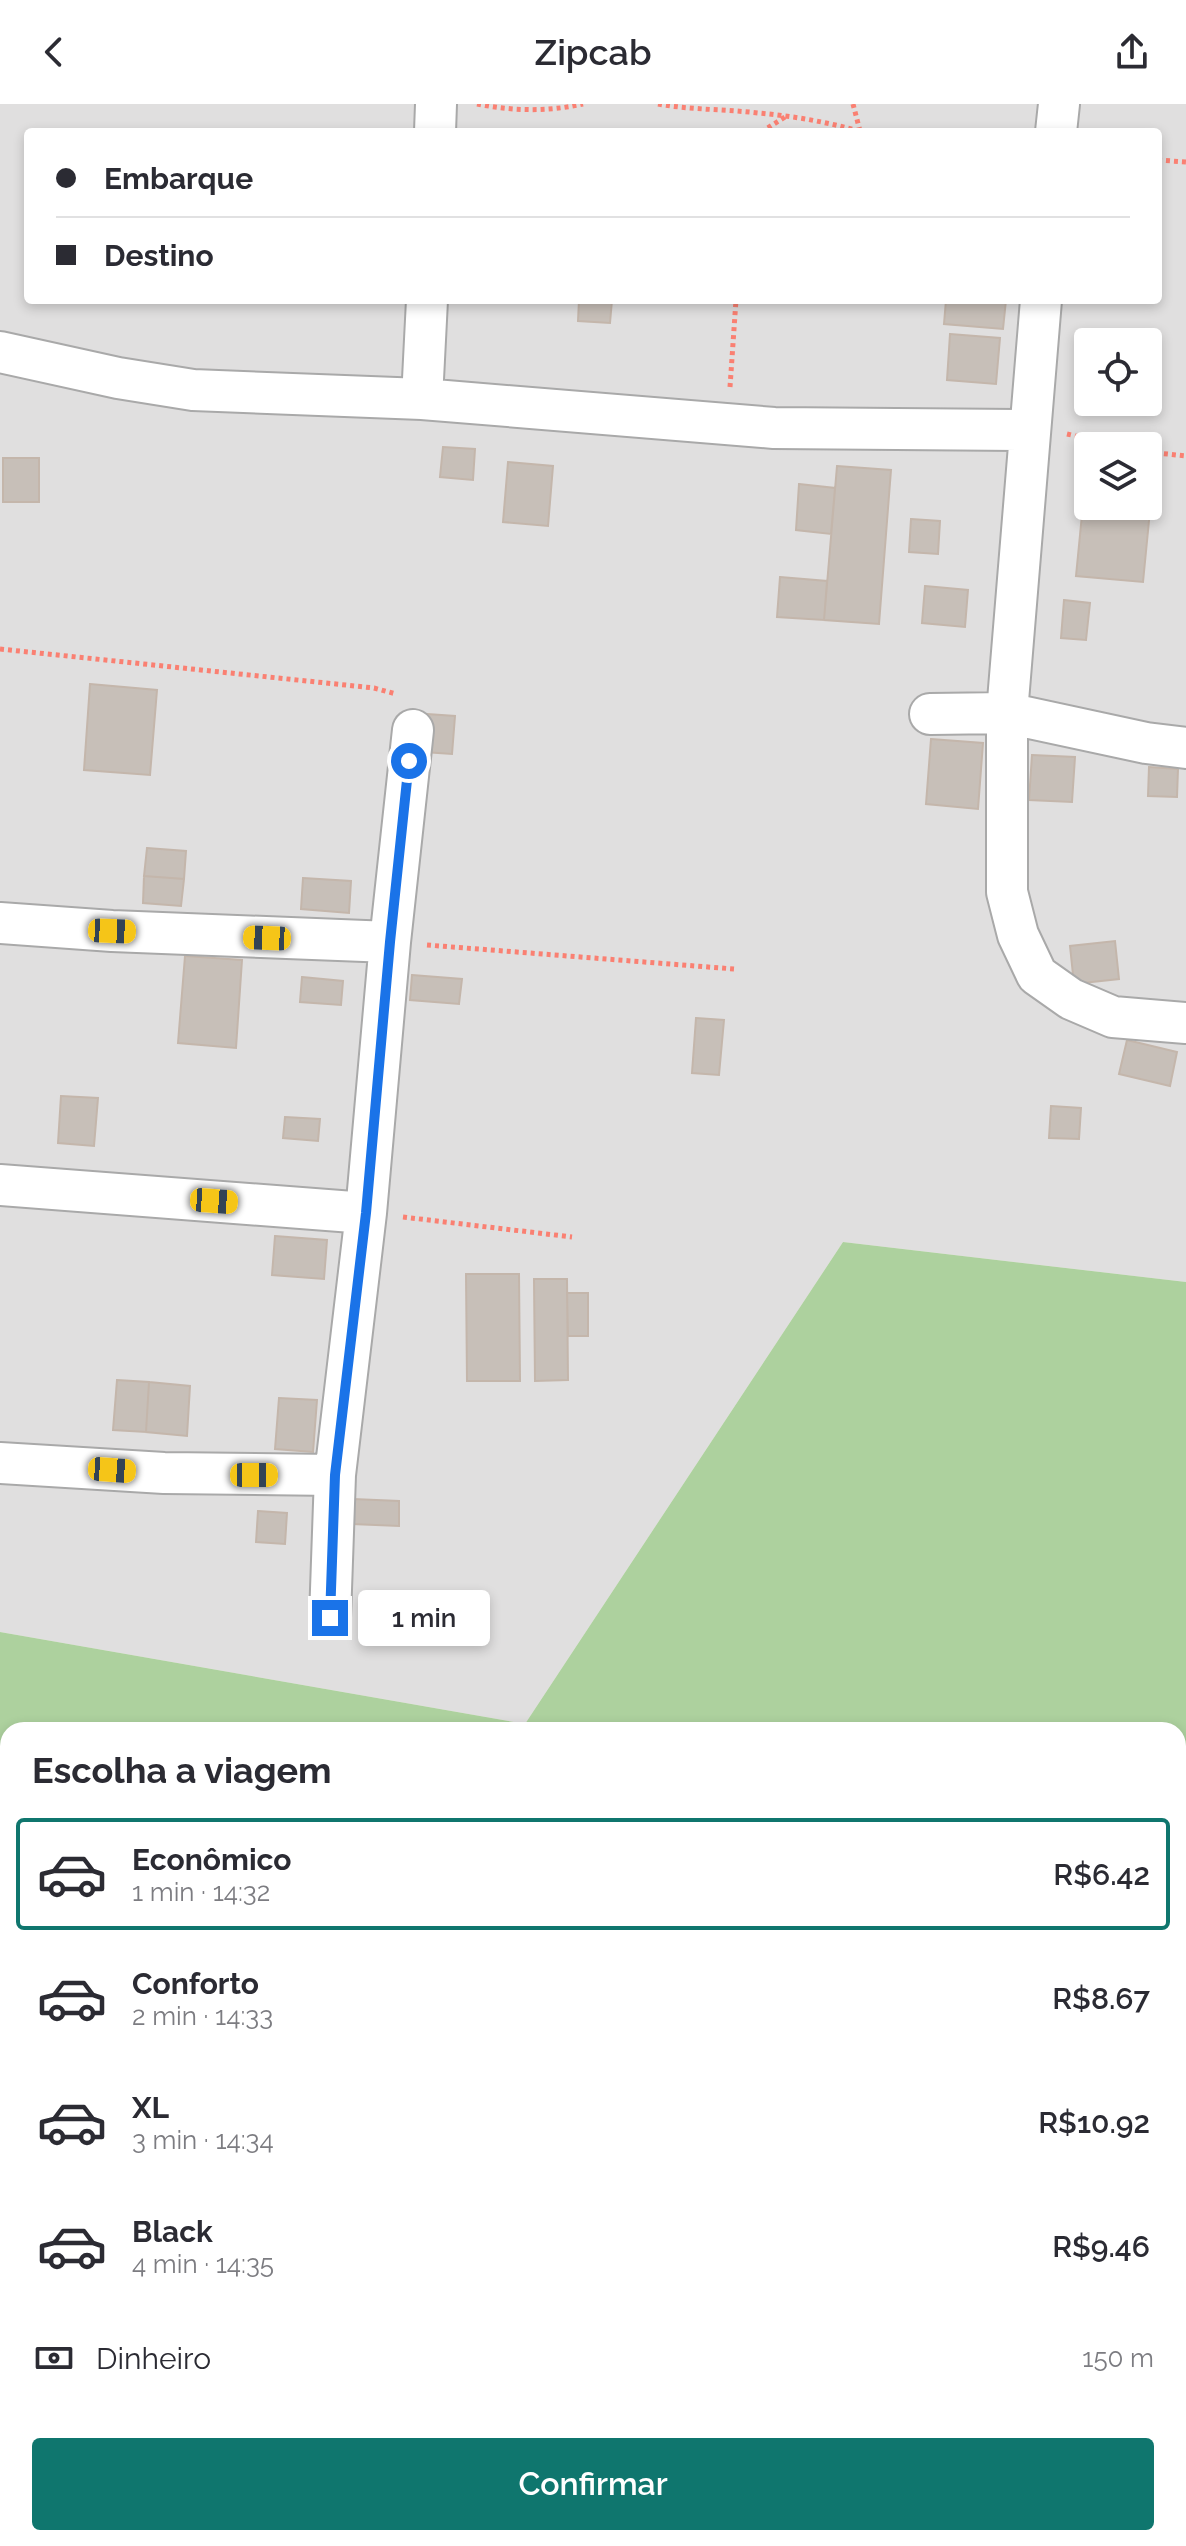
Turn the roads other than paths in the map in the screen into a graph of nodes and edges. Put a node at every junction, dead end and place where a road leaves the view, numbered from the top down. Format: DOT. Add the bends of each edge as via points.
graph roads {
  1 [pos="436,104"];
  2 [pos="1059,104"];
  3 [pos="435,128"];
  4 [pos="1056,128"];
  5 [pos="427,304"];
  6 [pos="1041,304"];
  7 [pos="0,352"];
  8 [pos="422,399"];
  9 [pos="1030,430"];
  10 [pos="1007,713"];
  11 [pos="930,714"];
  12 [pos="413,730"];
  13 [pos="1186,748"];
  14 [pos="0,923"];
  15 [pos="390,942"];
  16 [pos="1186,1023"];
  17 [pos="0,1185"];
  18 [pos="366,1213"];
  19 [pos="0,1463"];
  20 [pos="335,1475"];
  21 [pos="330,1618"];
  1 -- 3 [label="street"];
  2 -- 4 [label="street"];
  5 -- 8 [label="street"];
  6 -- 9 [label="street"];
  7 -- 8 [label="street" via="165,387"];
  8 -- 9 [label="street" via="727,424"];
  9 -- 10 [label="street"];
  10 -- 11 [label="street"];
  10 -- 13 [label="street"];
  10 -- 16 [label="street" via="1007,892 1018,935 1037,975 1071,999 1113,1017"];
  12 -- 15 [label="street"];
  14 -- 15 [label="street"];
  15 -- 18 [label="street"];
  17 -- 18 [label="street"];
  18 -- 20 [label="street"];
  19 -- 20 [label="street" via="164,1473"];
  20 -- 21 [label="street"];
}
